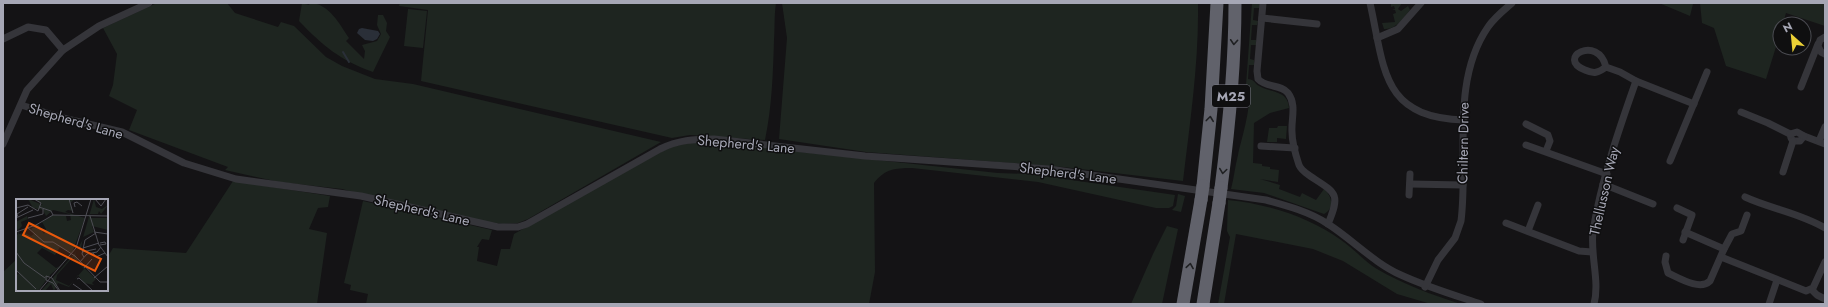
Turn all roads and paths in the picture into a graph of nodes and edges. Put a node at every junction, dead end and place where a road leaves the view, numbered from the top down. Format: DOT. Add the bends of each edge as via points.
graph roads {
  1 [pos="149,3"];
  2 [pos="1217,3"];
  3 [pos="1235,3"];
  4 [pos="1263,3"];
  5 [pos="1370,3"];
  6 [pos="1421,3"];
  7 [pos="1512,3"];
  8 [pos="1262,18"];
  9 [pos="1317,24"];
  10 [pos="1378,38"];
  11 [pos="1825,38"];
  12 [pos="3,39"];
  13 [pos="1818,44"];
  14 [pos="63,50"];
  15 [pos="1825,54"];
  16 [pos="1606,67"];
  17 [pos="1707,72"];
  18 [pos="1636,81"];
  19 [pos="1801,87"];
  20 [pos="1694,104"];
  21 [pos="21,105"];
  22 [pos="1741,112"];
  23 [pos="1464,120"];
  24 [pos="1526,124"];
  25 [pos="1825,127"];
  26 [pos="1792,138"];
  27 [pos="1822,143"];
  28 [pos="3,144"];
  29 [pos="1526,145"];
  30 [pos="1260,146"];
  31 [pos="1295,148"];
  32 [pos="1546,151"];
  33 [pos="1670,161"];
  34 [pos="1783,172"];
  35 [pos="1410,174"];
  36 [pos="1607,174"];
  37 [pos="1410,184"];
  38 [pos="1603,184"];
  39 [pos="1463,185"];
  40 [pos="1410,195"];
  41 [pos="1745,197"];
  42 [pos="1653,204"];
  43 [pos="1538,205"];
  44 [pos="1677,208"];
  45 [pos="1747,215"];
  46 [pos="1506,223"];
  47 [pos="1328,224"];
  48 [pos="1825,228"];
  49 [pos="1528,231"];
  50 [pos="1685,232"];
  51 [pos="1682,240"];
  52 [pos="1724,249"];
  53 [pos="1592,252"];
  54 [pos="1666,256"];
  55 [pos="1721,257"];
  56 [pos="1825,262"];
  57 [pos="1777,280"];
  58 [pos="1425,287"];
  59 [pos="1812,290"];
  60 [pos="1825,300"];
  61 [pos="1183,304"];
  62 [pos="1202,304"];
  63 [pos="1481,304"];
  64 [pos="1594,304"];
  65 [pos="1769,304"];
  1 -- 14 [label="street" via="99,26"];
  61 -- 2 [label="highway, M25, one-way, bridge" via="1203,186 1211,109"];
  3 -- 62 [label="highway, M25, one-way, bridge" via="1230,109 1219,203"];
  4 -- 8 [label="street"];
  5 -- 10 [label="street"];
  6 -- 10 [label="street" via="1398,29"];
  7 -- 23 [label="street, Chiltern Drive" via="1489,25 1472,59 1465,84"];
  8 -- 9 [label="street"];
  8 -- 31 [label="street" via="1258,76 1262,83 1286,91 1292,100 1292,134"];
  10 -- 23 [label="street" via="1388,80 1403,101 1425,115"];
  11 -- 13 [label="street"];
  12 -- 14 [label="street" via="28,27 46,30"];
  13 -- 15 [label="street" via="1819,50"];
  13 -- 19 [label="street"];
  14 -- 21 [label="street" via="27,90"];
  16 -- 18 [label="street" via="1626,74"];
  17 -- 20 [label="street"];
  18 -- 20 [label="street"];
  18 -- 36 [label="street, Thellusson Way"];
  20 -- 33 [label="street"];
  21 -- 28 [label="street"];
  21 -- 47 [label="street, Shepherd's Lane" via="122,132 184,163 236,179 361,196 498,227 518,227 527,224 660,149 693,139 865,156 1049,169 1266,200 1291,207"];
  22 -- 26 [label="street" via="1768,123"];
  23 -- 39 [label="street, Chiltern Drive"];
  24 -- 32 [label="street" via="1548,135 1550,141"];
  25 -- 27 [label="street"];
  26 -- 27 [label="street" via="1800,140 1804,136"];
  26 -- 34 [label="street"];
  29 -- 32 [label="street"];
  30 -- 31 [label="street"];
  31 -- 47 [label="street" via="1301,168 1334,194 1336,202"];
  32 -- 36 [label="street"];
  35 -- 37 [label="street"];
  36 -- 38 [label="street, Thellusson Way"];
  37 -- 39 [label="street"];
  37 -- 40 [label="street"];
  38 -- 42 [label="street"];
  38 -- 53 [label="street, Thellusson Way"];
  39 -- 58 [label="street, Chiltern Drive" via="1458,230 1438,260"];
  41 -- 48 [label="street" via="1801,216"];
  43 -- 49 [label="street"];
  44 -- 50 [label="street" via="1692,215"];
  45 -- 52 [label="street" via="1741,231 1732,234"];
  46 -- 49 [label="street"];
  47 -- 58 [label="street, Shepherd's Lane" via="1381,264"];
  49 -- 53 [label="street" via="1579,251"];
  50 -- 51 [label="street"];
  50 -- 52 [label="street"];
  52 -- 55 [label="street"];
  53 -- 64 [label="street, Thellusson Way"];
  54 -- 55 [label="street" via="1668,273 1702,286 1710,281"];
  55 -- 57 [label="street"];
  56 -- 59 [label="street"];
  57 -- 59 [label="street" via="1802,290"];
  57 -- 65 [label="street"];
  58 -- 63 [label="street, Shepherd's Lane"];
  59 -- 60 [label="street"];
}
